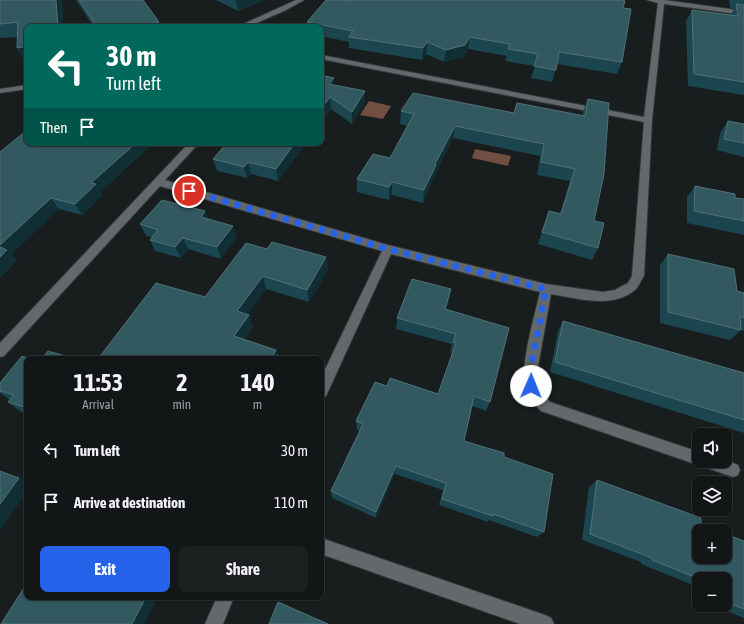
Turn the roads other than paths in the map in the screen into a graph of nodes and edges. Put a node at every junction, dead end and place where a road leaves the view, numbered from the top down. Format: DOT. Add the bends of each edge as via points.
graph roads {
  1 [pos="301,0"];
  2 [pos="650,0"];
  3 [pos="661,2"];
  4 [pos="744,13"];
  5 [pos="251,24"];
  6 [pos="324,58"];
  7 [pos="24,87"];
  8 [pos="0,91"];
  9 [pos="648,120"];
  10 [pos="191,146"];
  11 [pos="159,182"];
  12 [pos="388,249"];
  13 [pos="546,289"];
  14 [pos="0,352"];
  15 [pos="324,386"];
  16 [pos="692,457"];
  17 [pos="727,468"];
  18 [pos="733,470"];
  19 [pos="324,547"];
  20 [pos="225,600"];
  21 [pos="214,624"];
  22 [pos="545,624"];
  1 -- 5 [label="street"];
  2 -- 3 [label="street"];
  3 -- 4 [label="street"];
  3 -- 9 [label="street"];
  6 -- 9 [label="street"];
  7 -- 8 [label="street"];
  9 -- 13 [label="street" via="638,276 632,286 618,294 603,297"];
  10 -- 11 [label="street"];
  11 -- 12 [label="street"];
  11 -- 14 [label="street"];
  12 -- 13 [label="street"];
  12 -- 15 [label="street"];
  13 -- 16 [label="street" via="530,372 535,397 546,407"];
  17 -- 18 [label="street"];
  19 -- 22 [label="street"];
  20 -- 21 [label="street"];
}
